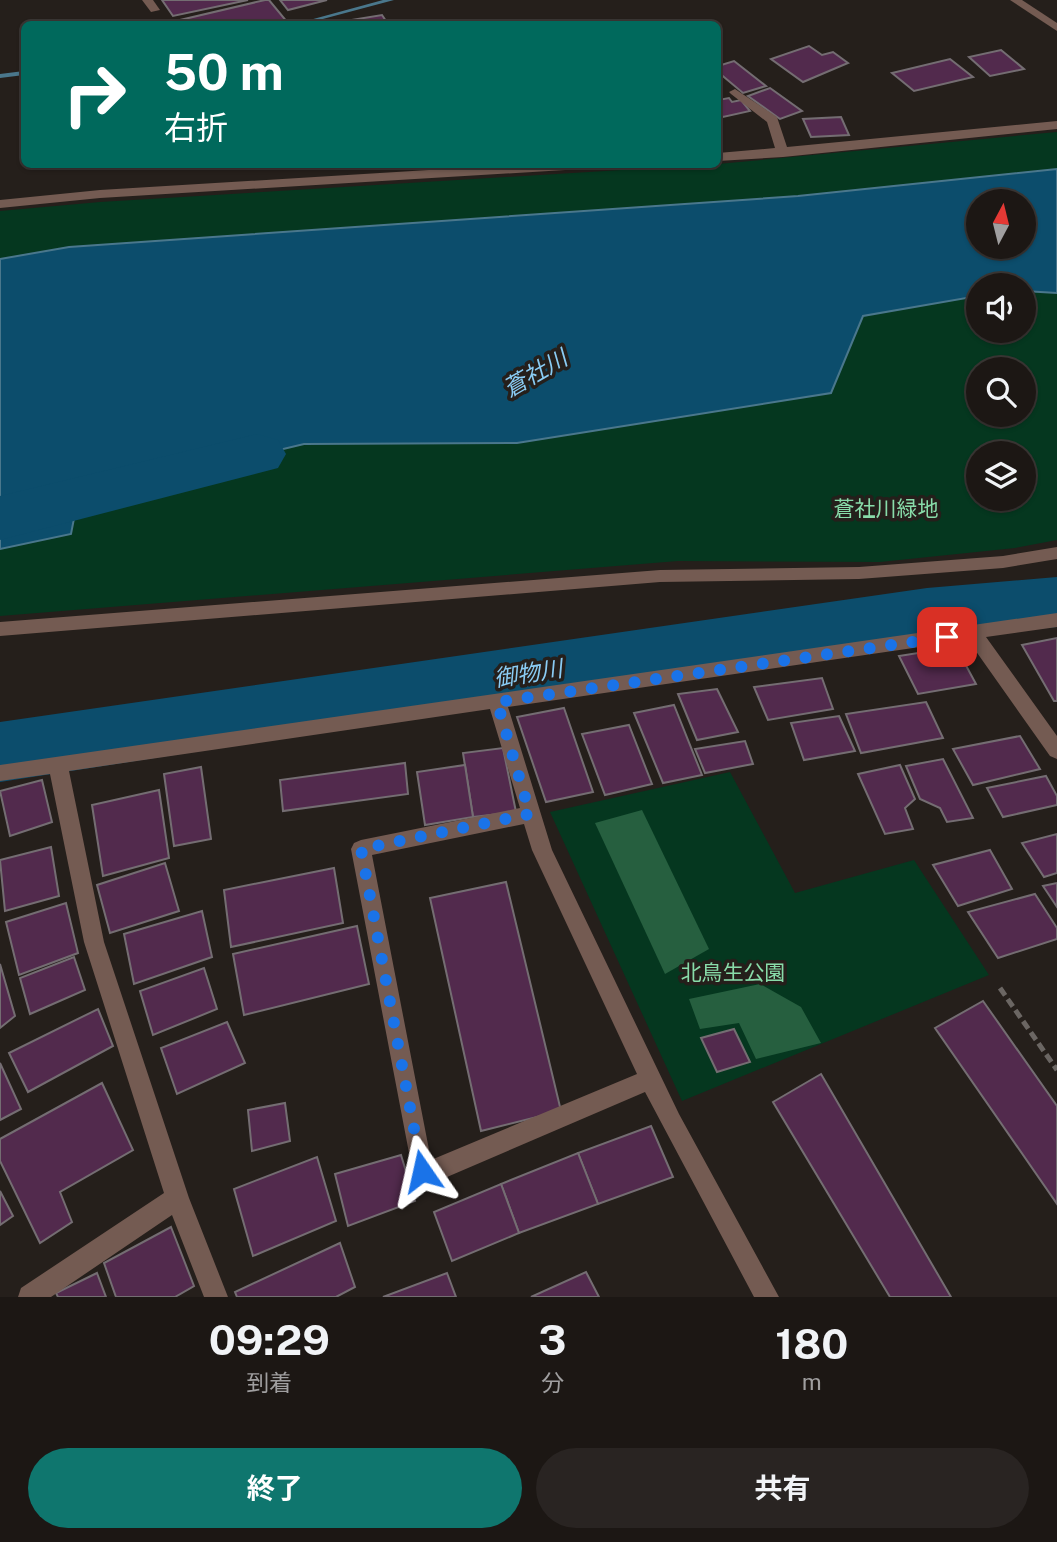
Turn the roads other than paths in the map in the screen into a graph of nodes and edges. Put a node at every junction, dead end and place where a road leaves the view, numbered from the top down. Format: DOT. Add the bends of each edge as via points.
graph roads {
  1 [pos="147,0"];
  2 [pos="1015,0"];
  3 [pos="155,10"];
  4 [pos="1056,27"];
  5 [pos="735,92"];
  6 [pos="1057,125"];
  7 [pos="783,153"];
  8 [pos="721,157"];
  9 [pos="392,168"];
  10 [pos="536,168"];
  11 [pos="396,177"];
  12 [pos="0,204"];
  13 [pos="1057,552"];
  14 [pos="1057,620"];
  15 [pos="0,629"];
  16 [pos="973,633"];
  17 [pos="497,702"];
  18 [pos="1057,751"];
  19 [pos="58,765"];
  20 [pos="0,773"];
  21 [pos="530,814"];
  22 [pos="650,1079"];
  23 [pos="177,1198"];
  24 [pos="30,1297"];
  25 [pos="216,1297"];
  26 [pos="767,1297"];
  1 -- 3 [label="street"];
  2 -- 4 [label="street"];
  5 -- 7 [label="street" via="773,120"];
  6 -- 7 [label="street"];
  7 -- 8 [label="street"];
  9 -- 11 [label="street"];
  10 -- 11 [label="street"];
  11 -- 12 [label="street"];
  13 -- 15 [label="street" via="1003,562 859,573 660,576"];
  14 -- 16 [label="street"];
  16 -- 17 [label="street"];
  16 -- 18 [label="street"];
  17 -- 19 [label="street"];
  17 -- 21 [label="street"];
  19 -- 20 [label="street"];
  19 -- 23 [label="street" via="94,942"];
  21 -- 22 [label="street" via="542,850"];
  21 -- 22 [label="street" via="361,849 422,1171 433,1172"];
  22 -- 26 [label="street"];
  23 -- 24 [label="street"];
  23 -- 25 [label="street"];
}
